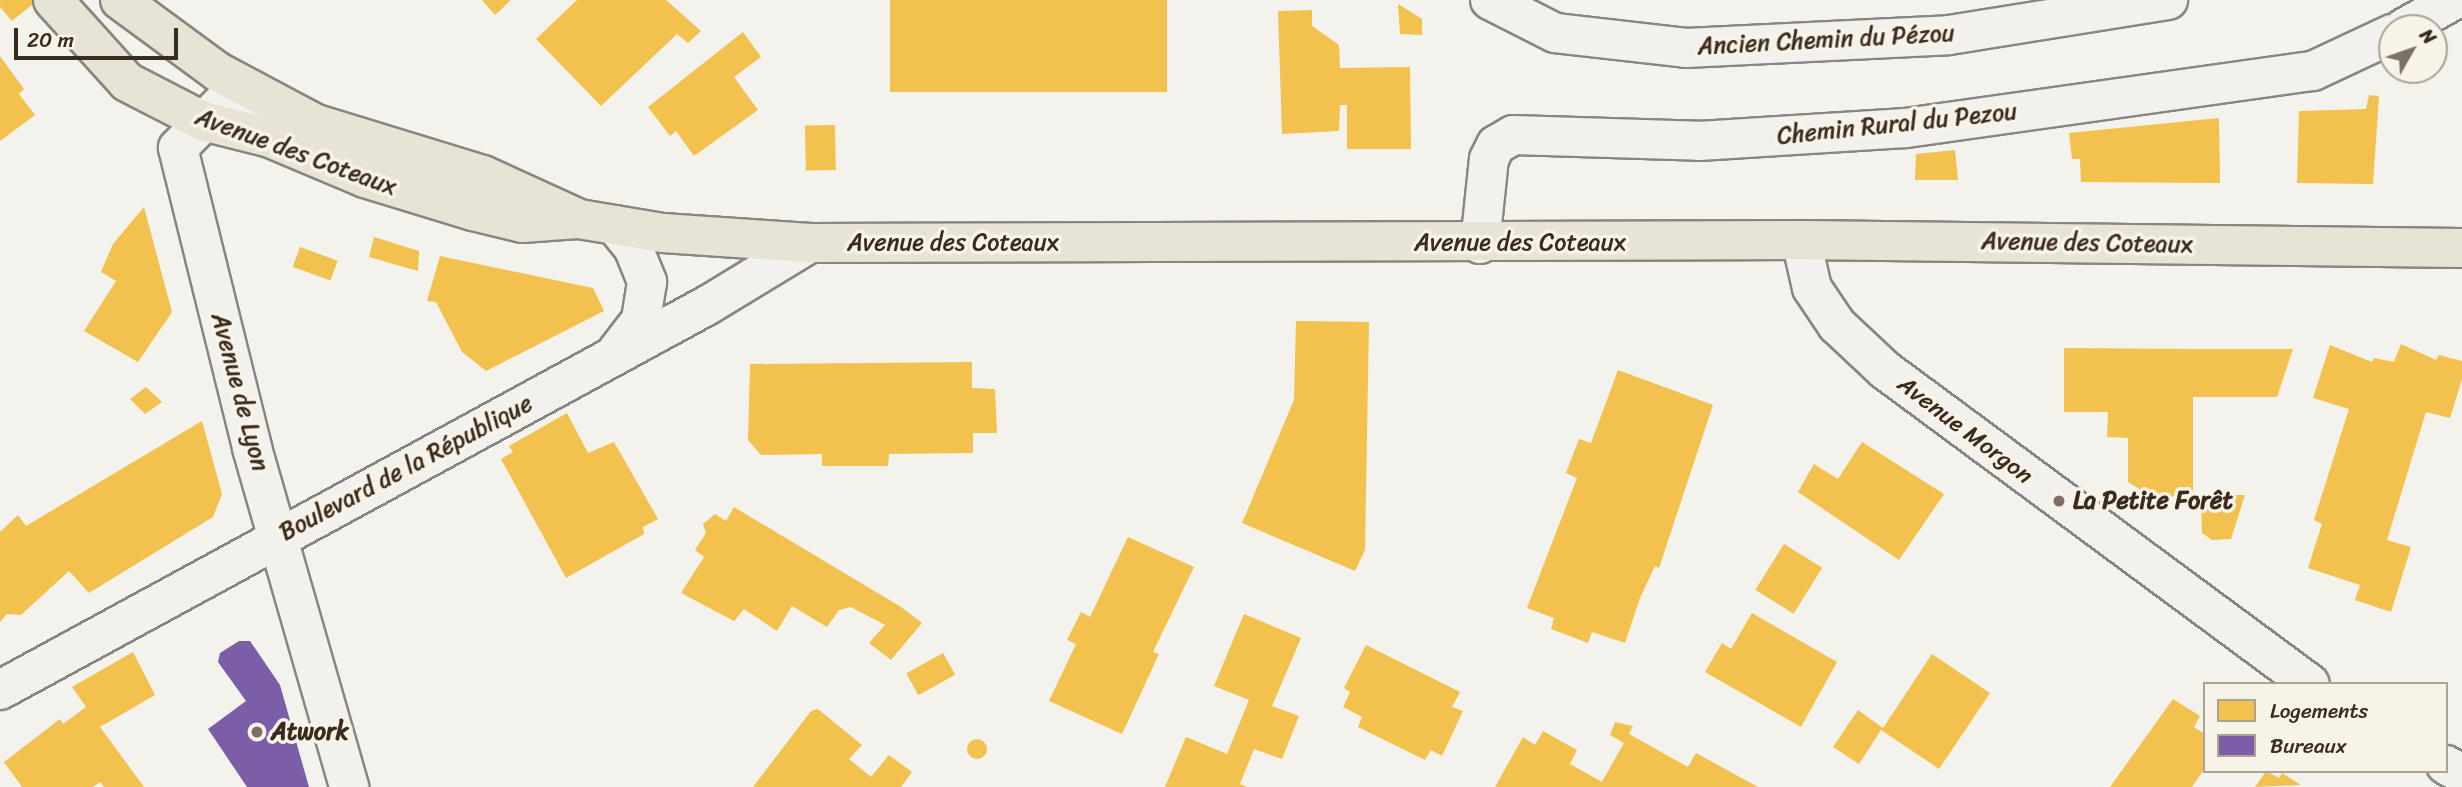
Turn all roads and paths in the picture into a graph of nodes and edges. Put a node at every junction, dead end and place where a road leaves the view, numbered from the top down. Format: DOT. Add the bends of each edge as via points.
graph roads {
  1 [pos="53,0"];
  2 [pos="1490,0"];
  3 [pos="2168,0"];
  4 [pos="2454,0"];
  5 [pos="124,3"];
  6 [pos="2429,14"];
  7 [pos="2378,41"];
  8 [pos="203,121"];
  9 [pos="316,124"];
  10 [pos="483,175"];
  11 [pos="473,211"];
  12 [pos="597,222"];
  13 [pos="1801,240"];
  14 [pos="810,243"];
  15 [pos="1480,244"];
  16 [pos="2462,248"];
  17 [pos="614,355"];
  18 [pos="281,536"];
  19 [pos="2307,682"];
  20 [pos="0,690"];
  21 [pos="349,787"];
  1 -- 8 [label="main road, Avenue des Coteaux" via="127,82"];
  2 -- 3 [label="street, Ancien Chemin du Pézou" via="1555,33 1686,48 1949,35"];
  4 -- 6 [label="street"];
  5 -- 9 [label="main road, Avenue des Coteaux" via="218,72"];
  7 -- 15 [label="street, Chemin Rural du Pezou" via="2313,71 1906,128 1699,141 1513,135 1496,145 1489,159"];
  8 -- 9 [label="street, Avenue de Lyon" via="222,103"];
  8 -- 11 [label="main road, Avenue des Coteaux" via="270,138 365,178"];
  8 -- 18 [label="street, Avenue de Lyon" via="178,148 252,448"];
  9 -- 10 [label="main road, Avenue des Coteaux"];
  10 -- 11 [label="main road"];
  10 -- 12 [label="main road, Avenue des Coteaux"];
  11 -- 12 [label="main road, Avenue des Coteaux" via="523,223"];
  12 -- 14 [label="main road, Avenue des Coteaux"];
  12 -- 17 [label="street" via="633,247 647,282 641,320"];
  13 -- 15 [label="main road, Avenue des Coteaux"];
  13 -- 16 [label="main road, Avenue des Coteaux"];
  13 -- 19 [label="street, Avenue Morgon" via="1812,288 1837,325 1885,370"];
  14 -- 15 [label="main road, Avenue des Coteaux"];
  14 -- 17 [label="street, Boulevard de la République"];
  17 -- 18 [label="street, Boulevard de la République"];
  18 -- 20 [label="street, Boulevard de la République"];
  18 -- 21 [label="street, Avenue de Lyon"];
}
